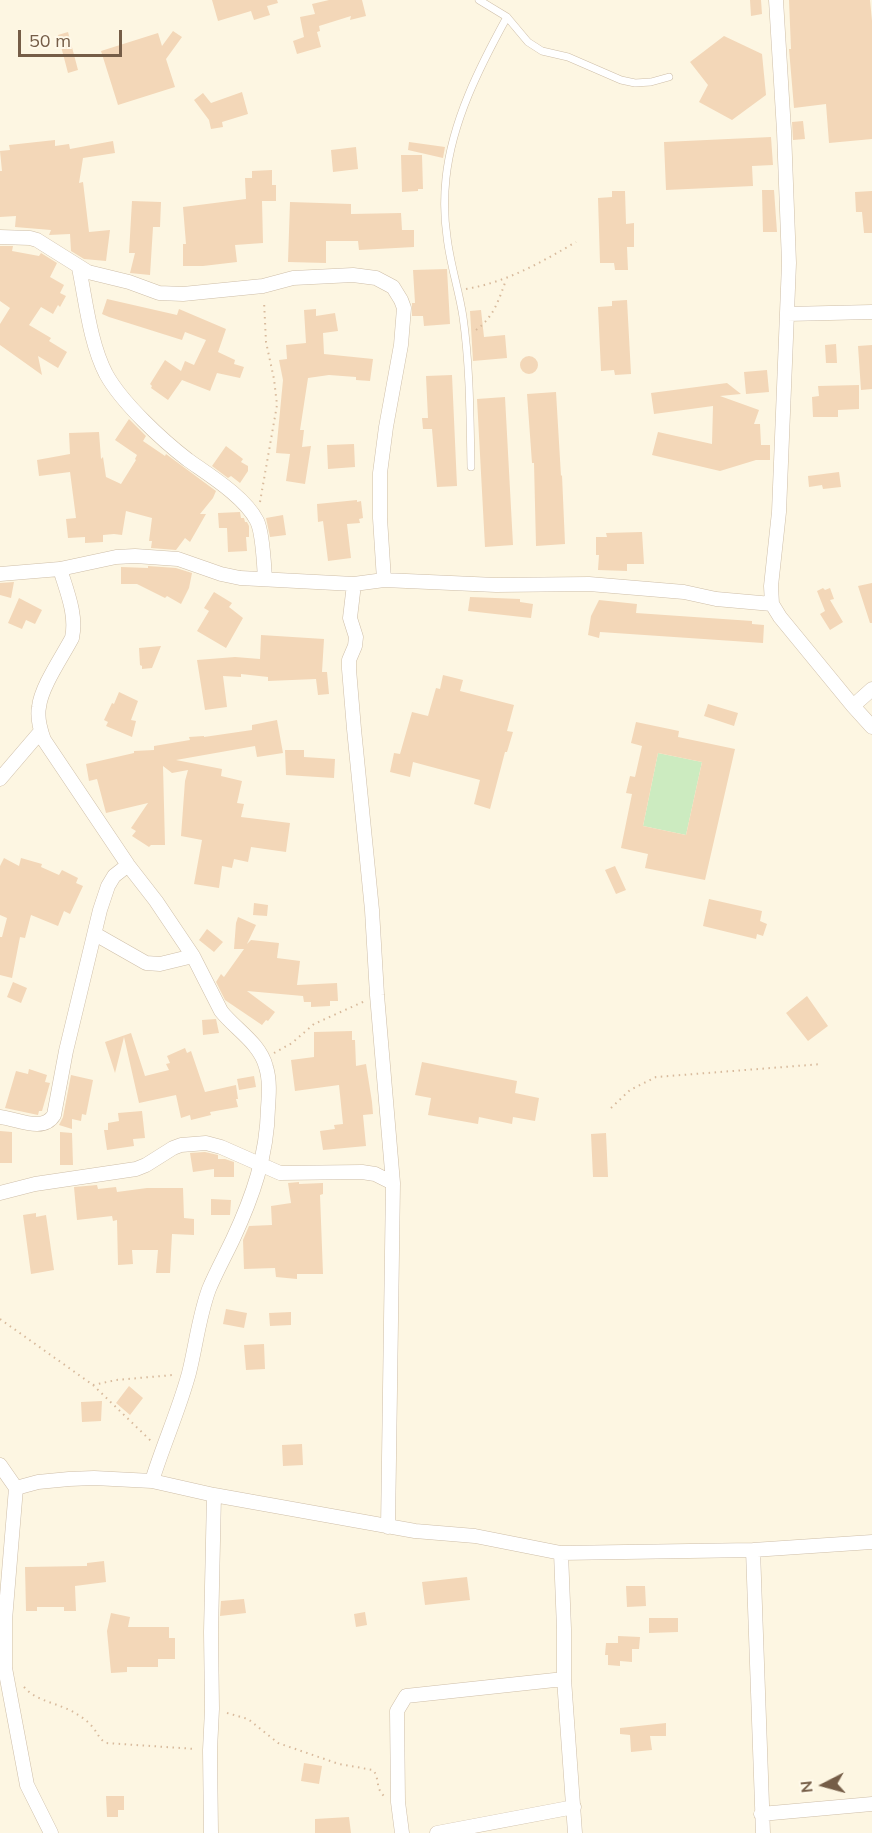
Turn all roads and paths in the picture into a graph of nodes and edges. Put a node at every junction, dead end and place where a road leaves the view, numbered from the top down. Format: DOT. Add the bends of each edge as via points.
graph roads {
  1 [pos="479,0"];
  2 [pos="776,0"];
  3 [pos="507,17"];
  4 [pos="669,77"];
  5 [pos="0,237"];
  6 [pos="576,242"];
  7 [pos="79,268"];
  8 [pos="507,279"];
  9 [pos="263,286"];
  10 [pos="459,290"];
  11 [pos="872,312"];
  12 [pos="787,314"];
  13 [pos="466,336"];
  14 [pos="471,466"];
  15 [pos="257,521"];
  16 [pos="60,569"];
  17 [pos="0,574"];
  18 [pos="265,579"];
  19 [pos="384,580"];
  20 [pos="354,584"];
  21 [pos="772,604"];
  22 [pos="872,689"];
  23 [pos="853,706"];
  24 [pos="872,727"];
  25 [pos="41,731"];
  26 [pos="0,779"];
  27 [pos="128,865"];
  28 [pos="95,934"];
  29 [pos="193,956"];
  30 [pos="377,995"];
  31 [pos="263,1056"];
  32 [pos="822,1064"];
  33 [pos="612,1108"];
  34 [pos="0,1117"];
  35 [pos="262,1164"];
  36 [pos="393,1184"];
  37 [pos="0,1193"];
  38 [pos="0,1319"];
  39 [pos="188,1374"];
  40 [pos="93,1385"];
  41 [pos="162,1451"];
  42 [pos="0,1465"];
  43 [pos="152,1481"];
  44 [pos="16,1488"];
  45 [pos="214,1496"];
  46 [pos="388,1527"];
  47 [pos="872,1542"];
  48 [pos="753,1550"];
  49 [pos="561,1552"];
  50 [pos="3,1620"];
  51 [pos="564,1679"];
  52 [pos="22,1686"];
  53 [pos="212,1709"];
  54 [pos="210,1750"];
  55 [pos="398,1802"];
  56 [pos="872,1804"];
  57 [pos="573,1807"];
  58 [pos="761,1814"];
  59 [pos="578,1830"];
  60 [pos="51,1833"];
  61 [pos="211,1833"];
  62 [pos="402,1833"];
  63 [pos="437,1833"];
  64 [pos="763,1833"];
  1 -- 3 [label="lane"];
  2 -- 12 [label="street" via="789,263"];
  3 -- 4 [label="lane" via="534,47 621,80 651,82"];
  3 -- 10 [label="lane" via="468,98 447,176 447,236"];
  5 -- 7 [label="street" via="37,240"];
  6 -- 8 [label="path"];
  7 -- 9 [label="street" via="159,292 183,294"];
  7 -- 15 [label="street" via="97,352 107,375 157,433 224,486"];
  8 -- 10 [label="path"];
  8 -- 13 [label="path" via="490,317"];
  9 -- 15 [label="path" via="266,342 277,405"];
  9 -- 19 [label="street" via="293,278 353,275 375,278 393,287 401,300 401,345 380,473"];
  10 -- 13 [label="lane"];
  11 -- 12 [label="street"];
  12 -- 21 [label="street"];
  13 -- 14 [label="lane"];
  15 -- 18 [label="street"];
  16 -- 17 [label="street"];
  16 -- 18 [label="street" via="135,556 178,559 221,574"];
  16 -- 25 [label="street" via="74,628 41,696"];
  18 -- 20 [label="street"];
  19 -- 20 [label="street"];
  19 -- 21 [label="street" via="589,584"];
  20 -- 30 [label="street" via="350,618 356,637 349,660"];
  21 -- 23 [label="street"];
  22 -- 23 [label="street"];
  23 -- 24 [label="street"];
  25 -- 26 [label="street"];
  25 -- 27 [label="street" via="49,750"];
  27 -- 28 [label="street" via="108,886"];
  27 -- 29 [label="street"];
  28 -- 29 [label="street" via="146,963 160,964"];
  28 -- 34 [label="street" via="54,1115 42,1125"];
  29 -- 31 [label="street" via="221,1011"];
  30 -- 31 [label="path" via="314,1024 292,1043"];
  30 -- 36 [label="street"];
  31 -- 35 [label="street" via="269,1090"];
  32 -- 33 [label="path" via="656,1077 630,1090"];
  35 -- 36 [label="street" via="286,1174 362,1172"];
  35 -- 37 [label="street" via="221,1147 191,1143 173,1148 136,1169"];
  35 -- 39 [label="street" via="239,1226 210,1286"];
  36 -- 46 [label="street"];
  38 -- 40 [label="path"];
  39 -- 40 [label="path"];
  39 -- 41 [label="street"];
  40 -- 41 [label="path"];
  41 -- 43 [label="street"];
  42 -- 44 [label="street"];
  43 -- 44 [label="street" via="69,1479"];
  43 -- 45 [label="street"];
  44 -- 50 [label="street"];
  45 -- 46 [label="street"];
  45 -- 53 [label="street"];
  46 -- 49 [label="street" via="476,1536"];
  47 -- 48 [label="street"];
  48 -- 49 [label="street"];
  48 -- 58 [label="street"];
  49 -- 51 [label="street"];
  50 -- 60 [label="street" via="5,1668 27,1785"];
  51 -- 55 [label="street" via="406,1696 397,1712"];
  51 -- 57 [label="street"];
  52 -- 54 [label="path" via="31,1695 76,1713 106,1743"];
  53 -- 54 [label="street"];
  53 -- 55 [label="path" via="248,1719 278,1743 339,1764 367,1767 377,1776 380,1792"];
  54 -- 61 [label="street"];
  55 -- 62 [label="street"];
  56 -- 58 [label="street"];
  57 -- 59 [label="street"];
  57 -- 63 [label="street"];
  58 -- 64 [label="street"];
}
